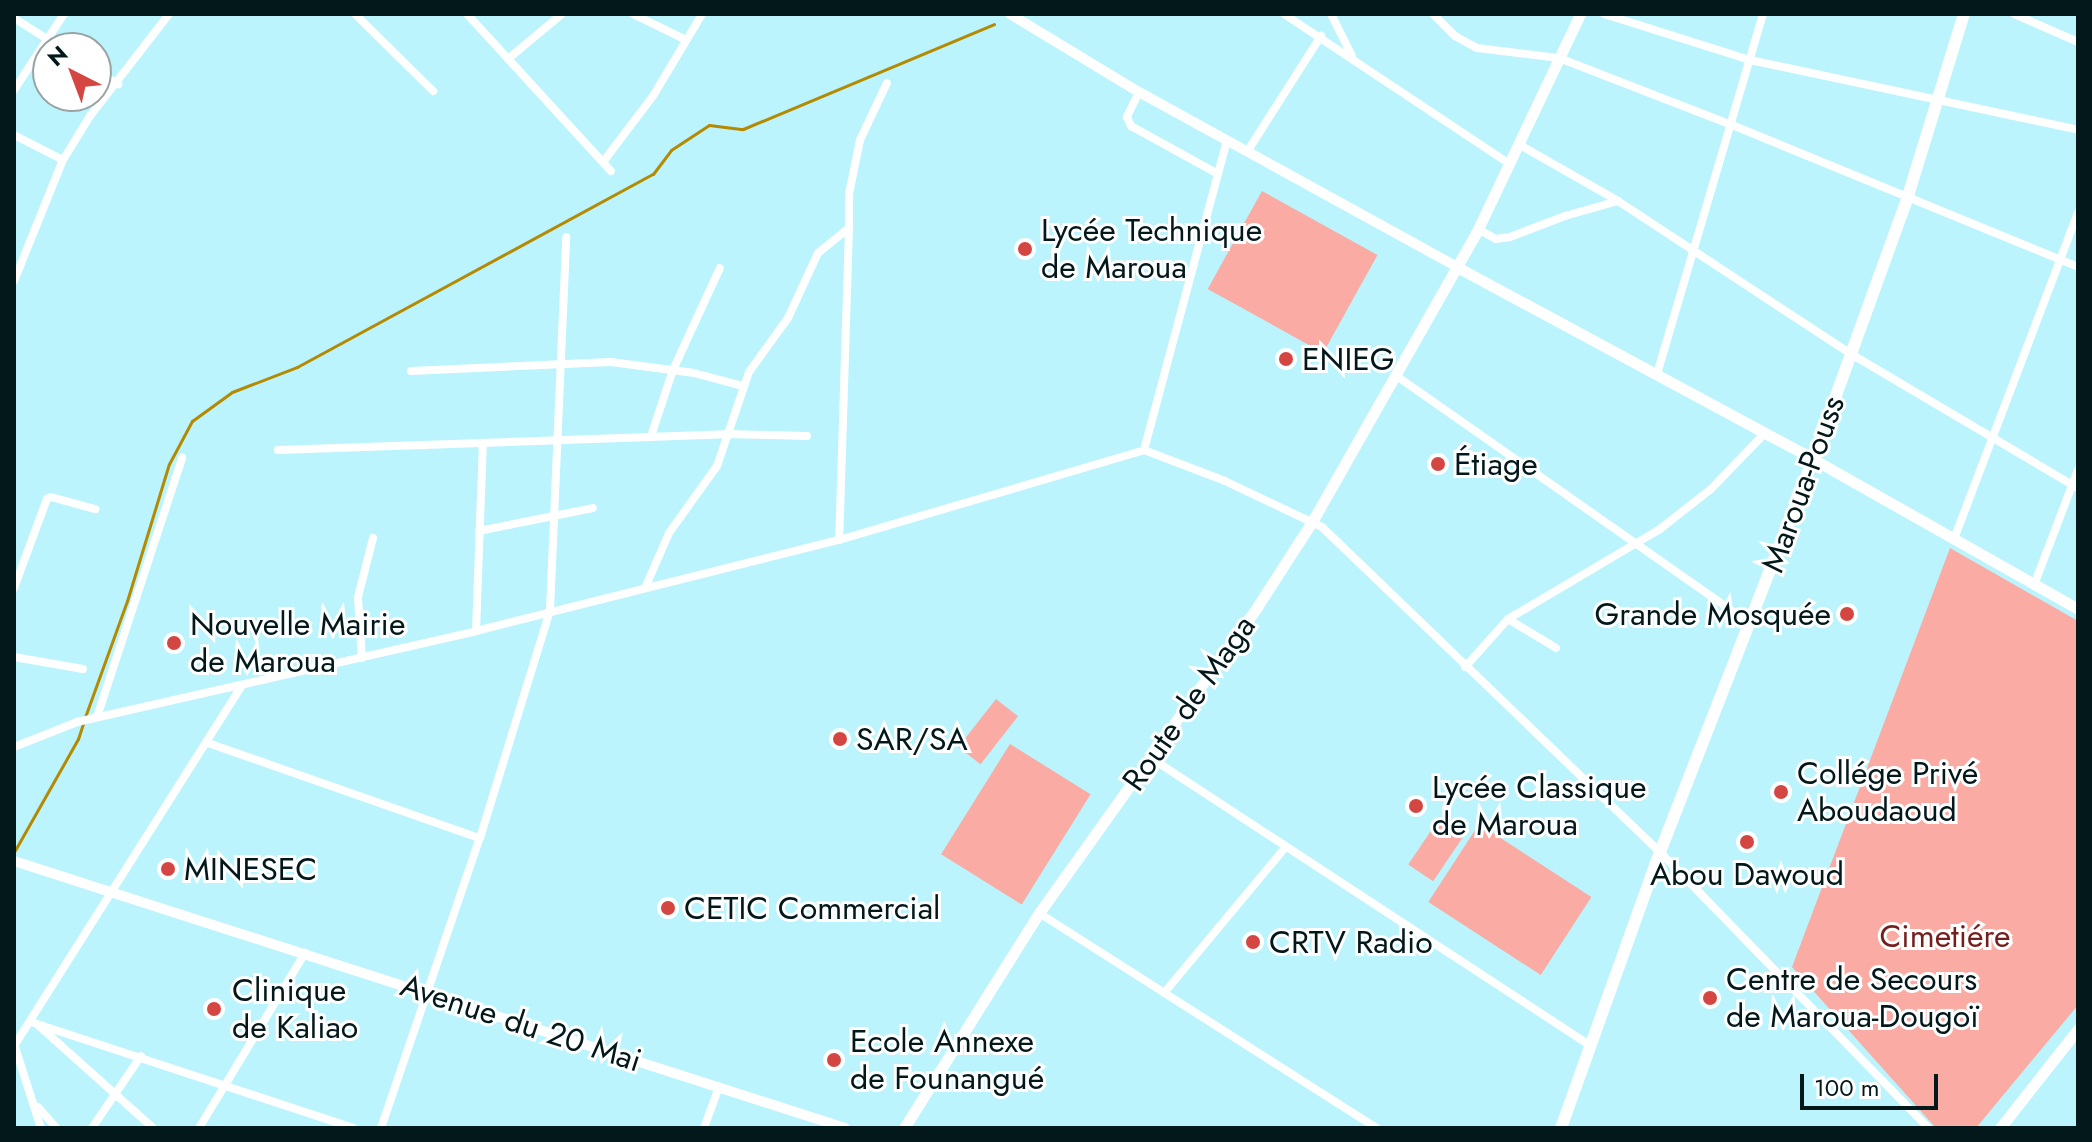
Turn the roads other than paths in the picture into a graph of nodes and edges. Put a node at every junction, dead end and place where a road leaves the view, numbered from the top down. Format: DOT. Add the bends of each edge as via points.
graph roads {
  1 [pos="64,14"];
  2 [pos="169,14"];
  3 [pos="355,14"];
  4 [pos="467,14"];
  5 [pos="562,14"];
  6 [pos="633,14"];
  7 [pos="702,14"];
  8 [pos="1010,14"];
  9 [pos="1284,14"];
  10 [pos="1331,14"];
  11 [pos="1433,14"];
  12 [pos="1580,14"];
  13 [pos="1604,14"];
  14 [pos="1763,14"];
  15 [pos="1964,14"];
  16 [pos="2014,14"];
  17 [pos="14,18"];
  18 [pos="36,32"];
  19 [pos="54,32"];
  20 [pos="1321,36"];
  21 [pos="686,40"];
  22 [pos="2078,42"];
  23 [pos="1353,57"];
  24 [pos="1559,58"];
  25 [pos="508,59"];
  26 [pos="1750,60"];
  27 [pos="32,64"];
  28 [pos="112,80"];
  29 [pos="887,83"];
  30 [pos="118,84"];
  31 [pos="14,90"];
  32 [pos="433,91"];
  33 [pos="1139,92"];
  34 [pos="1937,101"];
  35 [pos="1732,125"];
  36 [pos="2078,130"];
  37 [pos="14,135"];
  38 [pos="1227,140"];
  39 [pos="1520,145"];
  40 [pos="1247,152"];
  41 [pos="63,160"];
  42 [pos="603,162"];
  43 [pos="1510,164"];
  44 [pos="611,171"];
  45 [pos="1218,174"];
  46 [pos="1907,199"];
  47 [pos="1618,201"];
  48 [pos="2078,213"];
  49 [pos="849,228"];
  50 [pos="1478,229"];
  51 [pos="566,237"];
  52 [pos="1693,253"];
  53 [pos="2060,260"];
  54 [pos="1457,267"];
  55 [pos="2078,267"];
  56 [pos="720,268"];
  57 [pos="14,281"];
  58 [pos="1851,354"];
  59 [pos="562,364"];
  60 [pos="673,370"];
  61 [pos="411,371"];
  62 [pos="1657,374"];
  63 [pos="1398,377"];
  64 [pos="743,386"];
  65 [pos="1765,433"];
  66 [pos="727,434"];
  67 [pos="651,436"];
  68 [pos="807,436"];
  69 [pos="1993,436"];
  70 [pos="559,440"];
  71 [pos="483,443"];
  72 [pos="278,450"];
  73 [pos="1144,450"];
  74 [pos="182,458"];
  75 [pos="1813,459"];
  76 [pos="2078,470"];
  77 [pos="2075,487"];
  78 [pos="593,508"];
  79 [pos="95,509"];
  80 [pos="555,516"];
  81 [pos="1313,520"];
  82 [pos="479,531"];
  83 [pos="373,538"];
  84 [pos="1954,539"];
  85 [pos="839,540"];
  86 [pos="1634,544"];
  87 [pos="2034,585"];
  88 [pos="14,588"];
  89 [pos="645,588"];
  90 [pos="2078,609"];
  91 [pos="550,610"];
  92 [pos="1508,619"];
  93 [pos="1751,624"];
  94 [pos="476,631"];
  95 [pos="1556,648"];
  96 [pos="14,657"];
  97 [pos="362,658"];
  98 [pos="1465,667"];
  99 [pos="83,669"];
  100 [pos="242,686"];
  101 [pos="95,718"];
  102 [pos="208,743"];
  103 [pos="14,747"];
  104 [pos="1151,758"];
  105 [pos="480,838"];
  106 [pos="1285,848"];
  107 [pos="1660,852"];
  108 [pos="14,861"];
  109 [pos="114,891"];
  110 [pos="1039,913"];
  111 [pos="305,953"];
  112 [pos="426,993"];
  113 [pos="1164,993"];
  114 [pos="34,1023"];
  115 [pos="2078,1029"];
  116 [pos="14,1045"];
  117 [pos="1591,1046"];
  118 [pos="141,1056"];
  119 [pos="227,1083"];
  120 [pos="719,1087"];
  121 [pos="114,1095"];
  122 [pos="34,1103"];
  123 [pos="41,1128"];
  124 [pos="56,1128"];
  125 [pos="92,1128"];
  126 [pos="153,1128"];
  127 [pos="199,1128"];
  128 [pos="353,1128"];
  129 [pos="381,1128"];
  130 [pos="704,1128"];
  131 [pos="845,1128"];
  132 [pos="904,1128"];
  133 [pos="1377,1128"];
  134 [pos="1561,1128"];
  135 [pos="1928,1128"];
  136 [pos="2000,1128"];
  1 -- 19 [label="street"];
  2 -- 30 [label="street"];
  3 -- 32 [label="street"];
  4 -- 25 [label="street"];
  5 -- 25 [label="street"];
  6 -- 21 [label="street"];
  7 -- 21 [label="street"];
  8 -- 33 [label="street"];
  9 -- 20 [label="street"];
  10 -- 23 [label="street"];
  11 -- 24 [label="street" via="1477,48"];
  12 -- 24 [label="main road, Route de Maga"];
  13 -- 26 [label="street"];
  14 -- 26 [label="street"];
  15 -- 34 [label="main road, Maroua-Pouss"];
  16 -- 22 [label="street"];
  17 -- 18 [label="street"];
  20 -- 23 [label="street"];
  20 -- 40 [label="street"];
  21 -- 42 [label="street" via="653,96"];
  23 -- 43 [label="street"];
  24 -- 35 [label="street"];
  24 -- 39 [label="main road, Route de Maga"];
  25 -- 42 [label="street"];
  26 -- 34 [label="street"];
  26 -- 35 [label="street"];
  27 -- 31 [label="street"];
  28 -- 30 [label="street"];
  29 -- 49 [label="street" via="860,140 849,194"];
  30 -- 41 [label="street"];
  33 -- 38 [label="street"];
  33 -- 45 [label="street" via="1127,117 1131,126"];
  34 -- 36 [label="street"];
  34 -- 46 [label="main road, Maroua-Pouss"];
  35 -- 46 [label="street"];
  35 -- 52 [label="street"];
  37 -- 41 [label="street"];
  38 -- 40 [label="street"];
  38 -- 45 [label="street"];
  39 -- 43 [label="main road, Route de Maga"];
  39 -- 47 [label="street"];
  40 -- 54 [label="street"];
  41 -- 57 [label="street"];
  42 -- 44 [label="street"];
  43 -- 50 [label="main road, Route de Maga"];
  45 -- 73 [label="street"];
  46 -- 53 [label="street"];
  46 -- 58 [label="main road, Maroua-Pouss"];
  47 -- 50 [label="street" via="1510,237 1496,239"];
  47 -- 52 [label="street"];
  48 -- 53 [label="street"];
  49 -- 64 [label="street" via="818,253 795,306"];
  49 -- 85 [label="street"];
  50 -- 54 [label="main road, Route de Maga"];
  51 -- 59 [label="street"];
  52 -- 58 [label="street"];
  52 -- 62 [label="street"];
  53 -- 55 [label="street"];
  53 -- 69 [label="street"];
  54 -- 62 [label="main road"];
  54 -- 63 [label="main road, Route de Maga"];
  56 -- 60 [label="street"];
  58 -- 69 [label="street"];
  58 -- 75 [label="main road, Maroua-Pouss"];
  59 -- 60 [label="street" via="611,362"];
  59 -- 61 [label="street"];
  59 -- 70 [label="street"];
  60 -- 64 [label="street"];
  60 -- 67 [label="street"];
  62 -- 65 [label="main road"];
  63 -- 81 [label="main road, Route de Maga"];
  63 -- 86 [label="street"];
  64 -- 66 [label="street"];
  65 -- 75 [label="main road"];
  65 -- 86 [label="street" via="1706,492"];
  66 -- 67 [label="street"];
  66 -- 68 [label="street"];
  66 -- 89 [label="street" via="714,474 672,528"];
  67 -- 70 [label="street"];
  69 -- 77 [label="street"];
  69 -- 84 [label="street"];
  70 -- 71 [label="street"];
  70 -- 80 [label="street"];
  71 -- 72 [label="street"];
  71 -- 82 [label="street"];
  73 -- 81 [label="street"];
  73 -- 85 [label="street"];
  74 -- 101 [label="street"];
  75 -- 84 [label="main road"];
  75 -- 93 [label="main road, Maroua-Pouss"];
  76 -- 77 [label="street"];
  77 -- 87 [label="street"];
  78 -- 80 [label="street"];
  79 -- 88 [label="street" via="47,499"];
  80 -- 82 [label="street"];
  80 -- 91 [label="street"];
  81 -- 98 [label="street"];
  81 -- 104 [label="main road, Route de Maga"];
  82 -- 94 [label="street"];
  83 -- 97 [label="street" via="358,597"];
  84 -- 87 [label="main road"];
  85 -- 89 [label="street"];
  86 -- 92 [label="street"];
  86 -- 93 [label="street"];
  87 -- 90 [label="main road"];
  89 -- 91 [label="street"];
  91 -- 94 [label="street"];
  91 -- 105 [label="street"];
  92 -- 95 [label="street"];
  92 -- 98 [label="street"];
  93 -- 107 [label="main road, Maroua-Pouss"];
  94 -- 97 [label="street"];
  96 -- 99 [label="street"];
  97 -- 100 [label="street"];
  98 -- 107 [label="street"];
  100 -- 101 [label="street"];
  100 -- 102 [label="street"];
  101 -- 103 [label="street"];
  102 -- 105 [label="street"];
  102 -- 109 [label="street"];
  104 -- 106 [label="street"];
  104 -- 110 [label="main road, Route de Maga"];
  105 -- 112 [label="street"];
  106 -- 113 [label="street"];
  106 -- 117 [label="street"];
  107 -- 117 [label="main road, Maroua-Pouss"];
  107 -- 135 [label="street"];
  108 -- 109 [label="street, Avenue du 20 Mai"];
  109 -- 111 [label="street, Avenue du 20 Mai"];
  109 -- 114 [label="street"];
  110 -- 113 [label="street"];
  110 -- 132 [label="main road, Route de Maga"];
  111 -- 112 [label="street, Avenue du 20 Mai"];
  111 -- 119 [label="street"];
  112 -- 120 [label="street, Avenue du 20 Mai"];
  112 -- 129 [label="street"];
  113 -- 133 [label="street"];
  114 -- 116 [label="street"];
  114 -- 118 [label="street"];
  114 -- 121 [label="street"];
  115 -- 136 [label="main road"];
  116 -- 122 [label="street"];
  117 -- 134 [label="main road, Maroua-Pouss"];
  118 -- 119 [label="street"];
  118 -- 121 [label="street"];
  119 -- 127 [label="street"];
  119 -- 128 [label="street"];
  120 -- 130 [label="street"];
  120 -- 131 [label="street, Avenue du 20 Mai"];
  121 -- 125 [label="street"];
  121 -- 126 [label="street"];
  122 -- 123 [label="street"];
  122 -- 124 [label="street"];
}
